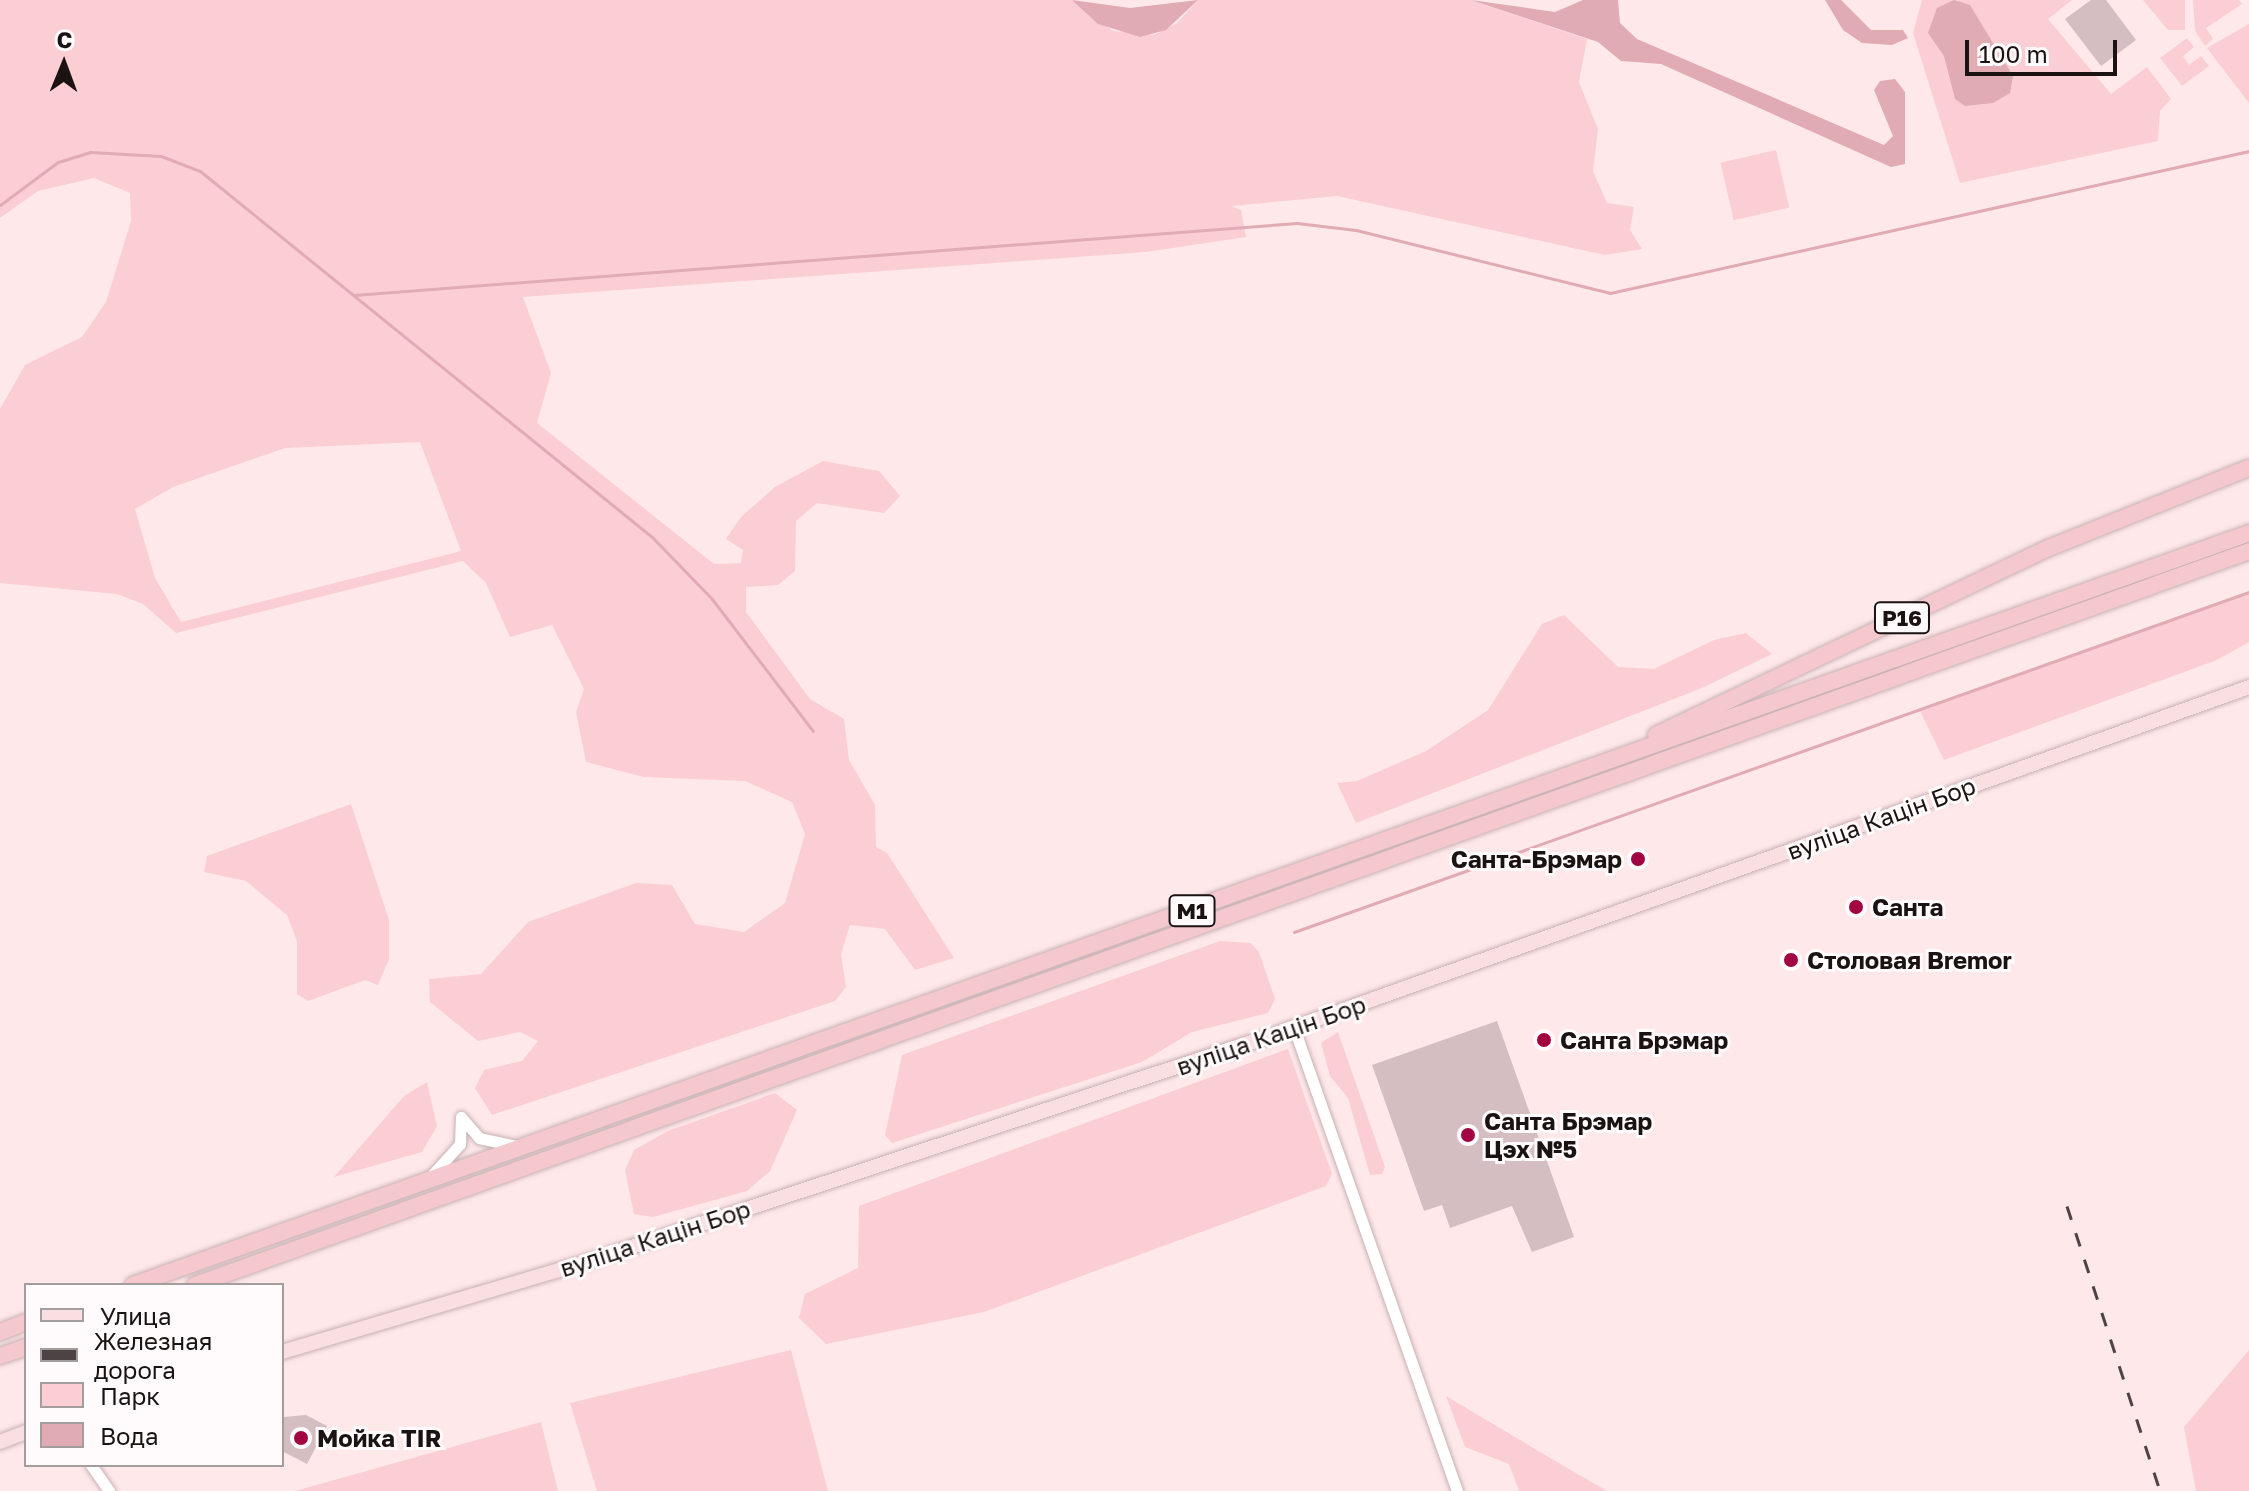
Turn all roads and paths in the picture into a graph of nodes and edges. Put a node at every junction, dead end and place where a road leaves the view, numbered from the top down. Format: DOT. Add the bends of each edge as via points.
graph roads {
  1 [pos="2249,468"];
  2 [pos="2249,533"];
  3 [pos="2249,551"];
  4 [pos="2249,687"];
  5 [pos="1559,779"];
  6 [pos="1294,1028"];
  7 [pos="530,1146"];
  8 [pos="423,1184"];
  9 [pos="139,1283"];
  10 [pos="201,1283"];
  11 [pos="24,1323"];
  12 [pos="0,1332"];
  13 [pos="24,1348"];
  14 [pos="284,1351"];
  15 [pos="0,1356"];
  16 [pos="24,1433"];
  17 [pos="0,1442"];
  18 [pos="92,1467"];
  19 [pos="109,1491"];
  20 [pos="1457,1491"];
  1 -- 5 [label="highway, Р16" via="2051,547"];
  2 -- 5 [label="highway, М1"];
  3 -- 10 [label="highway, М1"];
  4 -- 6 [label="main road, вуліца Кацін Бор"];
  5 -- 7 [label="highway, М1"];
  6 -- 14 [label="main road, вуліца Кацін Бор" via="586,1262"];
  6 -- 20 [label="street"];
  7 -- 8 [label="highway, М1"];
  7 -- 8 [label="street" via="489,1143 461,1117 460,1144"];
  8 -- 9 [label="highway, М1"];
  11 -- 12 [label="highway"];
  13 -- 15 [label="highway"];
  16 -- 17 [label="main road"];
  18 -- 19 [label="street"];
}
